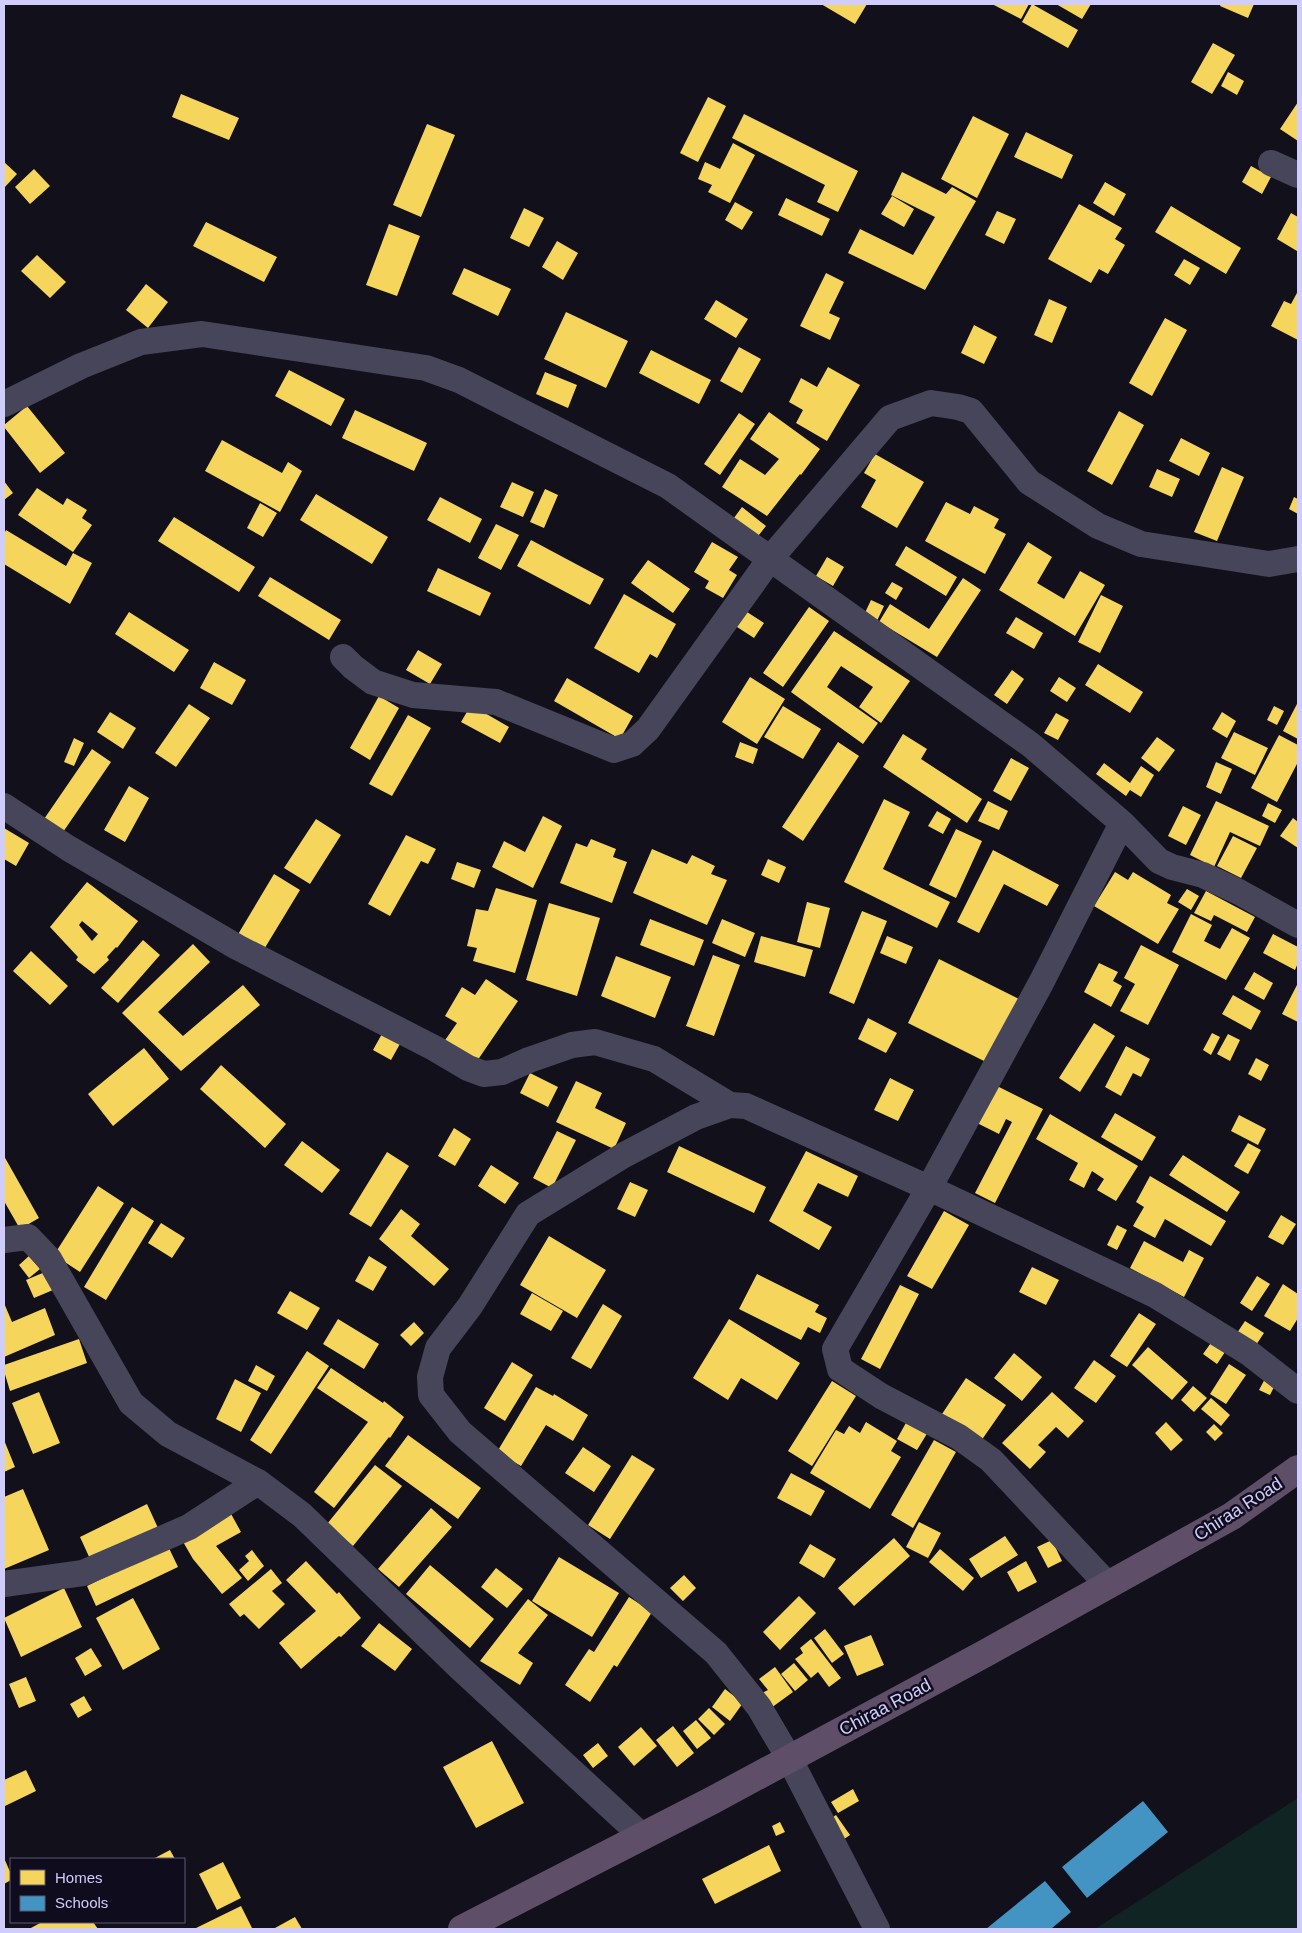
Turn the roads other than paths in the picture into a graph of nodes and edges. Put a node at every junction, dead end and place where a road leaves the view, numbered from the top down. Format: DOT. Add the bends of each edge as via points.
graph roads {
  1 [pos="1271,164"];
  2 [pos="1298,175"];
  3 [pos="4,404"];
  4 [pos="770,559"];
  5 [pos="1298,559"];
  6 [pos="343,657"];
  7 [pos="4,806"];
  8 [pos="1122,823"];
  9 [pos="1298,925"];
  10 [pos="730,1105"];
  11 [pos="929,1188"];
  12 [pos="4,1240"];
  13 [pos="1298,1391"];
  14 [pos="1298,1468"];
  15 [pos="258,1482"];
  16 [pos="4,1584"];
  17 [pos="1108,1585"];
  18 [pos="789,1758"];
  19 [pos="642,1836"];
  20 [pos="462,1929"];
  21 [pos="877,1929"];
  1 -- 2 [label="street"];
  3 -- 4 [label="street" via="81,366 141,342 202,334 426,368 459,380 668,486"];
  4 -- 5 [label="street" via="890,418 931,403 971,411 1029,482 1098,526 1151,546 1268,564"];
  4 -- 6 [label="street" via="648,730 632,744 614,750 496,702 413,695 373,682"];
  4 -- 8 [label="street" via="1031,745"];
  7 -- 10 [label="street" via="68,848 237,946 468,1068 484,1074 502,1072 572,1045 595,1042 654,1059"];
  8 -- 9 [label="street" via="1159,861 1203,875"];
  8 -- 11 [label="street" via="1041,984"];
  10 -- 11 [label="street" via="746,1106"];
  10 -- 18 [label="street" via="696,1117 624,1155 528,1214 470,1306 438,1348 430,1377 432,1395 460,1432 716,1653 759,1707"];
  11 -- 13 [label="street" via="1155,1295 1249,1353"];
  11 -- 17 [label="street" via="835,1349 840,1369 881,1396 959,1437 991,1460"];
  12 -- 15 [label="street" via="28,1237 49,1259 131,1403 168,1434"];
  14 -- 17 [label="highway, Chiraa Road" via="1232,1516"];
  15 -- 16 [label="street" via="190,1527 83,1573"];
  15 -- 19 [label="street" via="302,1515 458,1666"];
  17 -- 18 [label="highway, Chiraa Road"];
  18 -- 19 [label="highway, Chiraa Road"];
  18 -- 21 [label="street"];
  19 -- 20 [label="highway, Chiraa Road"];
}
